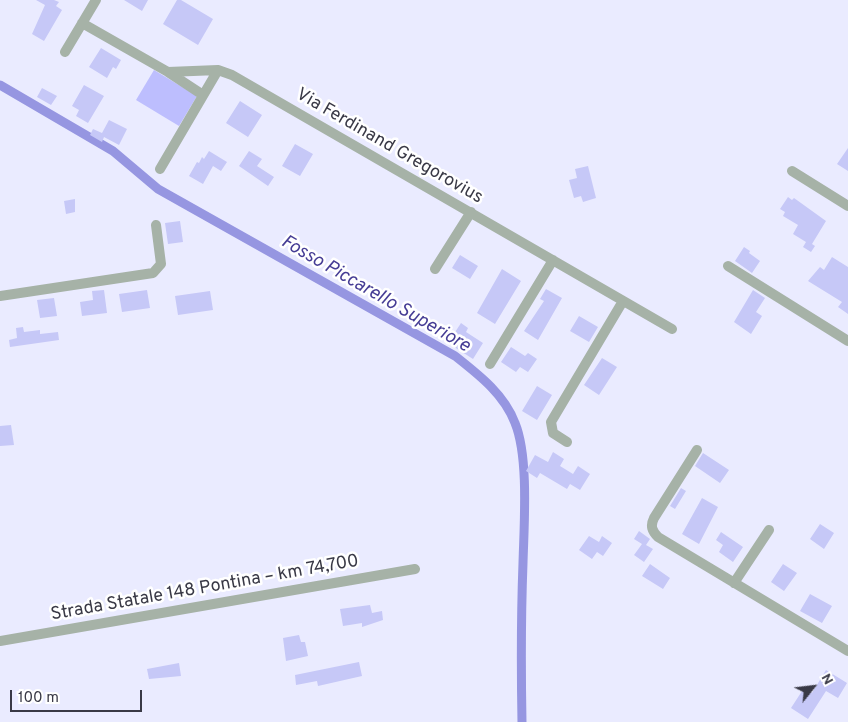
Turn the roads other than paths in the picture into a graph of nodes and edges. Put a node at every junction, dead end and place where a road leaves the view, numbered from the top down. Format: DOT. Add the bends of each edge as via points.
graph roads {
  1 [pos="96,0"];
  2 [pos="82,23"];
  3 [pos="65,52"];
  4 [pos="218,70"];
  5 [pos="168,72"];
  6 [pos="203,94"];
  7 [pos="160,169"];
  8 [pos="792,171"];
  9 [pos="848,206"];
  10 [pos="470,212"];
  11 [pos="156,225"];
  12 [pos="553,260"];
  13 [pos="728,266"];
  14 [pos="435,269"];
  15 [pos="0,296"];
  16 [pos="624,301"];
  17 [pos="672,329"];
  18 [pos="848,341"];
  19 [pos="490,364"];
  20 [pos="567,442"];
  21 [pos="697,450"];
  22 [pos="769,530"];
  23 [pos="415,569"];
  24 [pos="734,583"];
  25 [pos="0,641"];
  26 [pos="848,651"];
  1 -- 2 [label="street"];
  2 -- 3 [label="street"];
  2 -- 5 [label="street"];
  4 -- 5 [label="street, Via Ferdinand Gregorovius"];
  4 -- 6 [label="street"];
  4 -- 10 [label="street, Via Ferdinand Gregorovius" via="232,75"];
  5 -- 6 [label="street"];
  6 -- 7 [label="street"];
  8 -- 9 [label="street"];
  10 -- 12 [label="street, Via Ferdinand Gregorovius"];
  10 -- 14 [label="street"];
  11 -- 15 [label="street" via="160,264 153,273"];
  12 -- 16 [label="street, Via Ferdinand Gregorovius"];
  12 -- 19 [label="street"];
  13 -- 18 [label="street"];
  16 -- 17 [label="street, Via Ferdinand Gregorovius"];
  16 -- 20 [label="street" via="551,422 553,433"];
  21 -- 24 [label="street" via="654,518 652,527 658,537"];
  22 -- 24 [label="street"];
  23 -- 25 [label="street, Strada Statale 148 Pontina – km 74,700"];
  24 -- 26 [label="street"];
}
